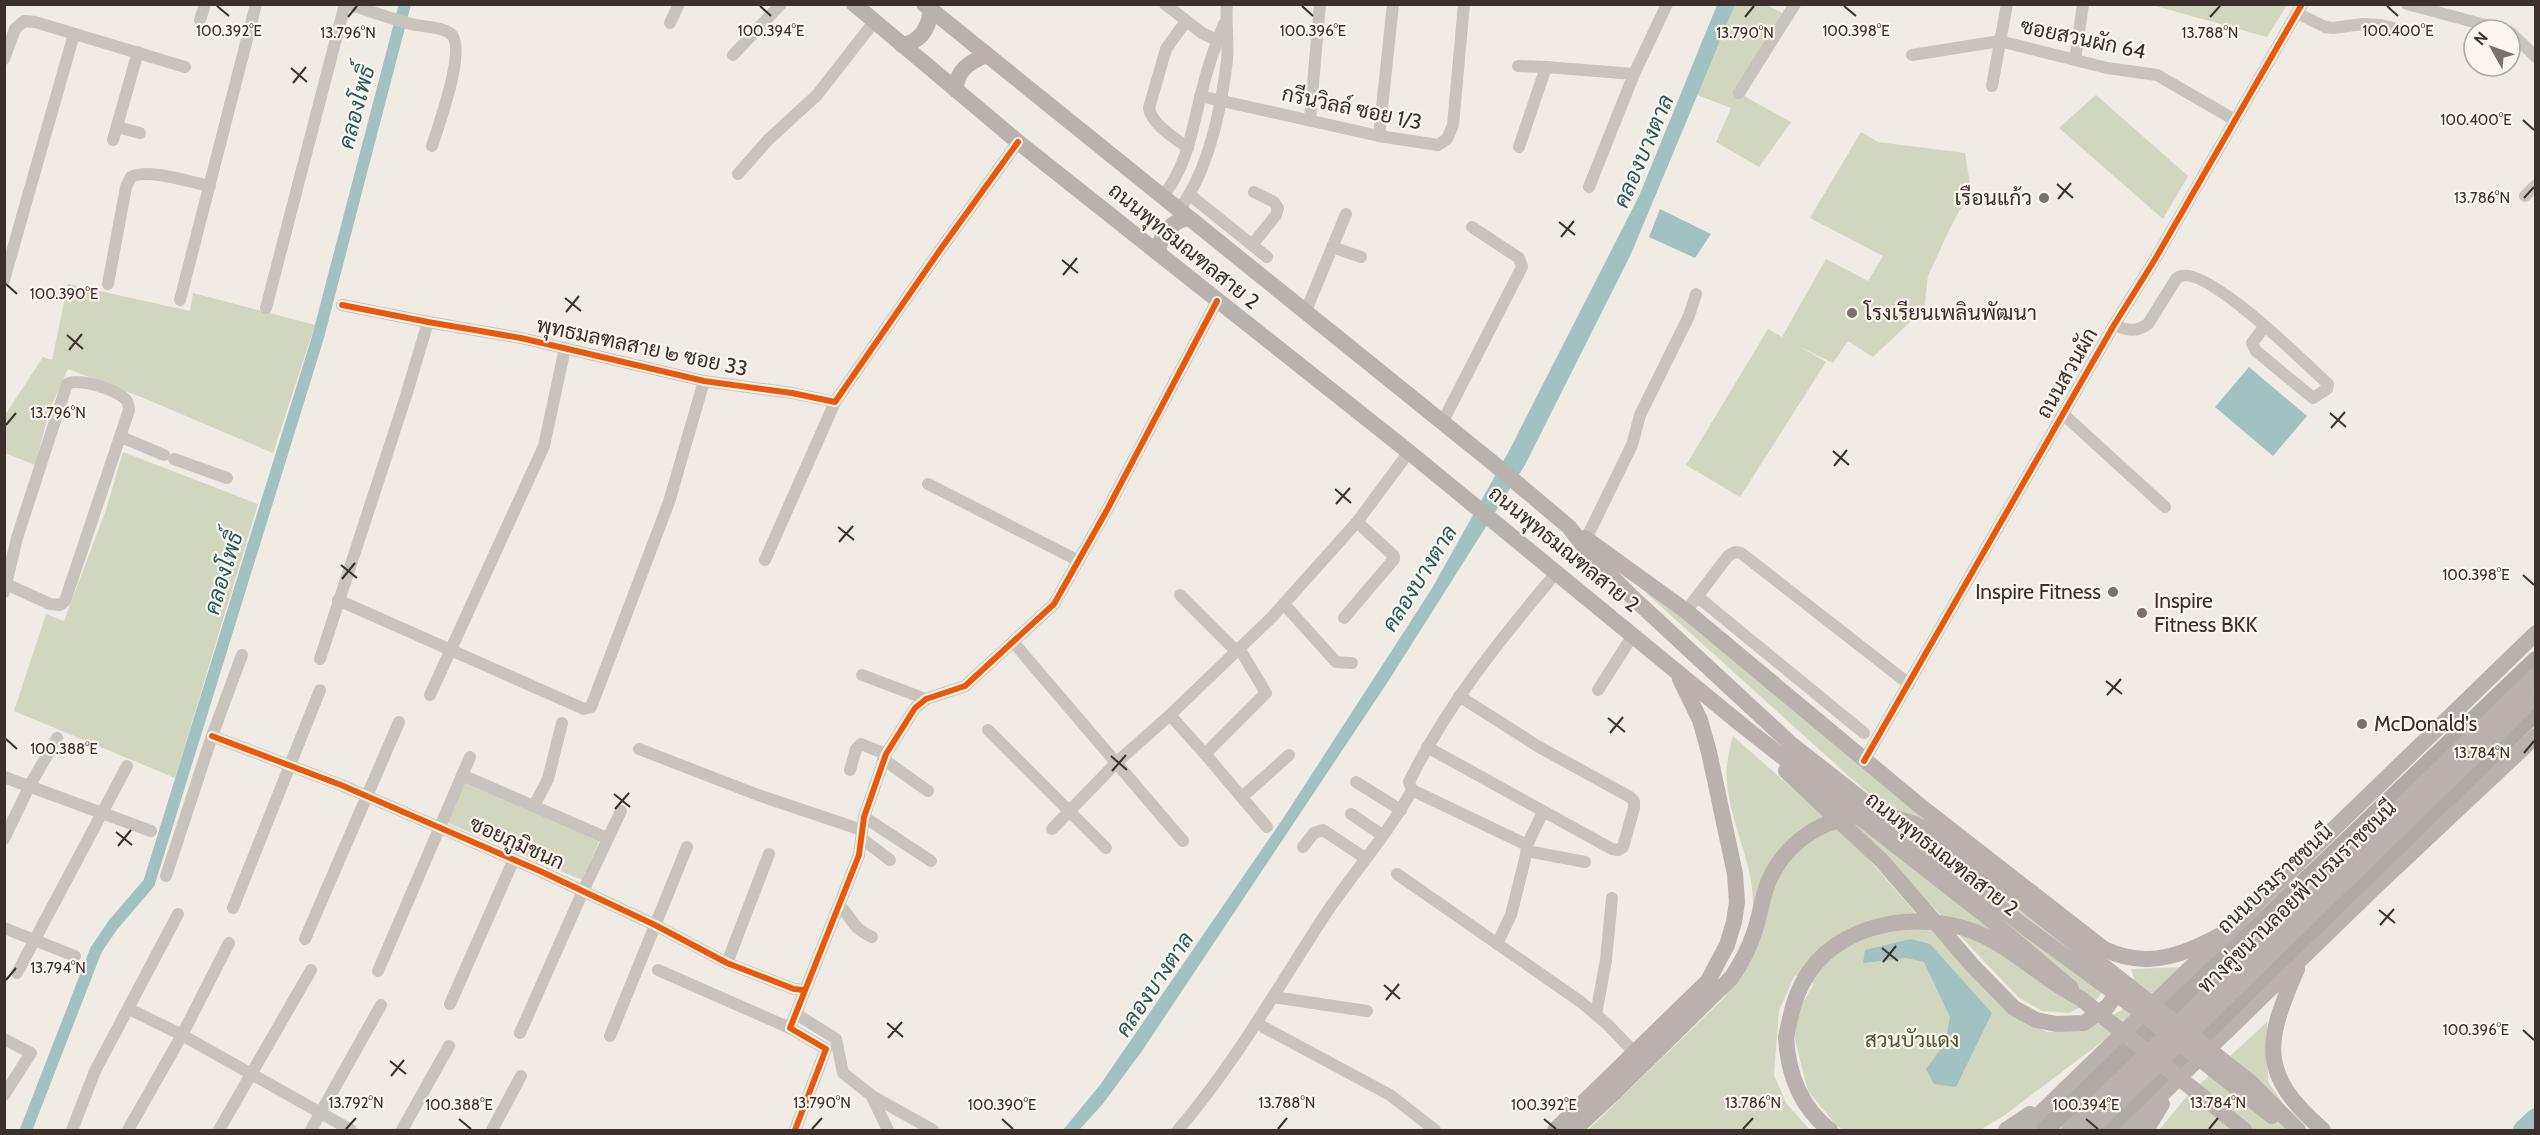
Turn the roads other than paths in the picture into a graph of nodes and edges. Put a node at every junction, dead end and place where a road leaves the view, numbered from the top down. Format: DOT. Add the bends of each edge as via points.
graph roads {
  1 [pos="205,4"];
  2 [pos="256,4"];
  3 [pos="347,4"];
  4 [pos="679,4"];
  5 [pos="781,4"];
  6 [pos="854,4"];
  7 [pos="1165,4"];
  8 [pos="1227,4"];
  9 [pos="1320,4"];
  10 [pos="1393,4"];
  11 [pos="1464,4"];
  12 [pos="1667,4"];
  13 [pos="1795,4"];
  14 [pos="2007,4"];
  15 [pos="2083,4"];
  16 [pos="2407,4"];
  17 [pos="927,7"];
  18 [pos="2300,9"];
  19 [pos="2462,19"];
  20 [pos="200,20"];
  21 [pos="1186,21"];
  22 [pos="1225,21"];
  23 [pos="874,22"];
  24 [pos="670,23"];
  25 [pos="2401,30"];
  26 [pos="74,34"];
  27 [pos="1217,39"];
  28 [pos="2000,41"];
  29 [pos="2522,44"];
  30 [pos="902,45"];
  31 [pos="138,52"];
  32 [pos="733,55"];
  33 [pos="986,55"];
  34 [pos="1912,55"];
  35 [pos="2535,57"];
  36 [pos="4,60"];
  37 [pos="2075,60"];
  38 [pos="1518,66"];
  39 [pos="185,67"];
  40 [pos="1546,67"];
  41 [pos="1635,74"];
  42 [pos="1992,86"];
  43 [pos="956,90"];
  44 [pos="1739,93"];
  45 [pos="1200,96"];
  46 [pos="1220,101"];
  47 [pos="1310,119"];
  48 [pos="2235,120"];
  49 [pos="117,127"];
  50 [pos="140,133"];
  51 [pos="1379,135"];
  52 [pos="113,140"];
  53 [pos="1018,142"];
  54 [pos="432,146"];
  55 [pos="1519,147"];
  56 [pos="1188,148"];
  57 [pos="738,174"];
  58 [pos="2535,185"];
  59 [pos="210,186"];
  60 [pos="1589,187"];
  61 [pos="1254,192"];
  62 [pos="1190,195"];
  63 [pos="1162,196"];
  64 [pos="2525,196"];
  65 [pos="1183,214"];
  66 [pos="1346,214"];
  67 [pos="1472,227"];
  68 [pos="1252,245"];
  69 [pos="1332,247"];
  70 [pos="1158,254"];
  71 [pos="1267,257"];
  72 [pos="1361,257"];
  73 [pos="4,280"];
  74 [pos="108,284"];
  75 [pos="1696,294"];
  76 [pos="180,300"];
  77 [pos="1217,301"];
  78 [pos="342,305"];
  79 [pos="266,308"];
  80 [pos="1305,313"];
  81 [pos="428,322"];
  82 [pos="2114,325"];
  83 [pos="2265,326"];
  84 [pos="565,348"];
  85 [pos="704,381"];
  86 [pos="835,402"];
  87 [pos="2063,414"];
  88 [pos="1442,423"];
  89 [pos="121,437"];
  90 [pos="1409,452"];
  91 [pos="228,478"];
  92 [pos="928,484"];
  93 [pos="2165,507"];
  94 [pos="1357,522"];
  95 [pos="1569,527"];
  96 [pos="1586,539"];
  97 [pos="765,560"];
  98 [pos="1079,561"];
  99 [pos="1557,572"];
  100 [pos="5,587"];
  101 [pos="1180,595"];
  102 [pos="1698,597"];
  103 [pos="338,600"];
  104 [pos="1284,604"];
  105 [pos="1686,611"];
  106 [pos="1344,618"];
  107 [pos="2535,633"];
  108 [pos="1633,635"];
  109 [pos="1013,642"];
  110 [pos="452,650"];
  111 [pos="1237,650"];
  112 [pos="242,656"];
  113 [pos="320,659"];
  114 [pos="2535,660"];
  115 [pos="1352,663"];
  116 [pos="1674,669"];
  117 [pos="862,675"];
  118 [pos="2535,675"];
  119 [pos="1909,684"];
  120 [pos="320,690"];
  121 [pos="1598,690"];
  122 [pos="430,695"];
  123 [pos="1459,696"];
  124 [pos="2535,696"];
  125 [pos="926,699"];
  126 [pos="2535,712"];
  127 [pos="1170,716"];
  128 [pos="399,722"];
  129 [pos="562,723"];
  130 [pos="1743,726"];
  131 [pos="988,730"];
  132 [pos="1864,733"];
  133 [pos="212,736"];
  134 [pos="2535,736"];
  135 [pos="57,738"];
  136 [pos="1427,747"];
  137 [pos="639,749"];
  138 [pos="1205,754"];
  139 [pos="1289,755"];
  140 [pos="470,757"];
  141 [pos="884,757"];
  142 [pos="1864,761"];
  143 [pos="1117,762"];
  144 [pos="127,766"];
  145 [pos="291,766"];
  146 [pos="850,770"];
  147 [pos="462,775"];
  148 [pos="4,777"];
  149 [pos="1356,782"];
  150 [pos="30,785"];
  151 [pos="1412,790"];
  152 [pos="928,791"];
  153 [pos="368,796"];
  154 [pos="1242,797"];
  155 [pos="534,806"];
  156 [pos="1401,810"];
  157 [pos="621,811"];
  158 [pos="1069,811"];
  159 [pos="1543,812"];
  160 [pos="102,814"];
  161 [pos="1351,814"];
  162 [pos="864,817"];
  163 [pos="1267,827"];
  164 [pos="441,828"];
  165 [pos="1052,829"];
  166 [pos="151,831"];
  167 [pos="862,834"];
  168 [pos="1382,835"];
  169 [pos="607,838"];
  170 [pos="4,839"];
  171 [pos="1183,841"];
  172 [pos="687,847"];
  173 [pos="1303,847"];
  174 [pos="1106,848"];
  175 [pos="1527,848"];
  176 [pos="769,854"];
  177 [pos="1365,858"];
  178 [pos="514,859"];
  179 [pos="890,860"];
  180 [pos="931,861"];
  181 [pos="1585,862"];
  182 [pos="1397,874"];
  183 [pos="166,876"];
  184 [pos="583,891"];
  185 [pos="1612,898"];
  186 [pos="839,905"];
  187 [pos="233,908"];
  188 [pos="178,914"];
  189 [pos="655,925"];
  190 [pos="4,928"];
  191 [pos="2228,931"];
  192 [pos="872,937"];
  193 [pos="305,939"];
  194 [pos="35,941"];
  195 [pos="229,943"];
  196 [pos="1497,944"];
  197 [pos="2104,949"];
  198 [pos="75,956"];
  199 [pos="2301,960"];
  200 [pos="727,963"];
  201 [pos="311,970"];
  202 [pos="658,970"];
  203 [pos="378,971"];
  204 [pos="16,973"];
  205 [pos="804,990"];
  206 [pos="1273,997"];
  207 [pos="2080,998"];
  208 [pos="450,1004"];
  209 [pos="381,1005"];
  210 [pos="129,1010"];
  211 [pos="1367,1011"];
  212 [pos="796,1014"];
  213 [pos="1596,1014"];
  214 [pos="1256,1023"];
  215 [pos="790,1028"];
  216 [pos="520,1033"];
  217 [pos="182,1035"];
  218 [pos="610,1036"];
  219 [pos="4,1039"];
  220 [pos="448,1046"];
  221 [pos="1635,1053"];
  222 [pos="2081,1073"];
  223 [pos="251,1075"];
  224 [pos="521,1076"];
  225 [pos="2175,1082"];
  226 [pos="4,1095"];
  227 [pos="871,1095"];
  228 [pos="320,1113"];
  229 [pos="72,1131"];
  230 [pos="128,1131"];
  231 [pos="219,1131"];
  232 [pos="311,1131"];
  233 [pos="351,1131"];
  234 [pos="402,1131"];
  235 [pos="492,1131"];
  236 [pos="795,1131"];
  237 [pos="888,1131"];
  238 [pos="933,1131"];
  239 [pos="1178,1131"];
  240 [pos="1435,1131"];
  241 [pos="1555,1131"];
  242 [pos="1574,1131"];
  243 [pos="1830,1131"];
  244 [pos="2006,1131"];
  245 [pos="2023,1131"];
  246 [pos="2045,1131"];
  247 [pos="2069,1131"];
  248 [pos="2090,1131"];
  249 [pos="2105,1131"];
  250 [pos="2125,1131"];
  251 [pos="2146,1131"];
  252 [pos="2244,1131"];
  253 [pos="2291,1131"];
  254 [pos="2298,1131"];
  255 [pos="2324,1131"];
  1 -- 20 [label="street"];
  2 -- 59 [label="street"];
  3 -- 54 [label="street" via="444,30 456,41 452,76"];
  3 -- 79 [label="street"];
  4 -- 24 [label="street"];
  5 -- 32 [label="street"];
  6 -- 23 [label="main road, ถนนพุทธมณฑลสาย 2"];
  7 -- 21 [label="street"];
  8 -- 22 [label="street"];
  9 -- 47 [label="street"];
  10 -- 51 [label="street"];
  11 -- 51 [label="street, กรีนวิลล์ ซอย 1/3" via="1453,125 1447,139 1434,146"];
  12 -- 41 [label="street"];
  13 -- 44 [label="street"];
  14 -- 28 [label="street"];
  15 -- 37 [label="street"];
  16 -- 19 [label="street"];
  17 -- 30 [label="main road" via="929,22 922,34 912,43"];
  17 -- 33 [label="main road, ถนนพุทธมณฑลสาย 2"];
  18 -- 25 [label="street" via="2325,27 2363,24"];
  18 -- 48 [label="street, ถนนสวนผัก"];
  21 -- 27 [label="street"];
  21 -- 56 [label="street" via="1166,49 1149,108 1150,116"];
  22 -- 27 [label="street"];
  22 -- 46 [label="street" via="1227,58"];
  23 -- 30 [label="main road, ถนนพุทธมณฑลสาย 2"];
  23 -- 57 [label="street" via="817,95"];
  26 -- 31 [label="street"];
  26 -- 36 [label="street" via="24,21 15,29"];
  26 -- 73 [label="street"];
  27 -- 45 [label="street"];
  28 -- 34 [label="street, ซอยสวนผัก 64"];
  28 -- 37 [label="street, ซอยสวนผัก 64"];
  28 -- 42 [label="street"];
  29 -- 35 [label="street"];
  30 -- 43 [label="main road, ถนนพุทธมณฑลสาย 2"];
  31 -- 39 [label="street"];
  31 -- 49 [label="street"];
  33 -- 43 [label="main road" via="963,68"];
  33 -- 63 [label="main road, ถนนพุทธมณฑลสาย 2"];
  37 -- 48 [label="street, ซอยสวนผัก 64" via="2157,75"];
  38 -- 40 [label="street"];
  40 -- 41 [label="street"];
  40 -- 55 [label="street"];
  41 -- 60 [label="street"];
  43 -- 53 [label="main road, ถนนพุทธมณฑลสาย 2"];
  45 -- 46 [label="street, กรีนวิลล์ ซอย 1/3"];
  45 -- 56 [label="street"];
  46 -- 47 [label="street, กรีนวิลล์ ซอย 1/3"];
  46 -- 62 [label="street" via="1206,160"];
  47 -- 51 [label="street, กรีนวิลล์ ซอย 1/3"];
  48 -- 82 [label="street, ถนนสวนผัก"];
  49 -- 50 [label="street"];
  49 -- 52 [label="street"];
  53 -- 70 [label="main road, ถนนพุทธมณฑลสาย 2"];
  53 -- 86 [label="street"];
  56 -- 63 [label="street" via="1173,183"];
  58 -- 64 [label="street"];
  59 -- 74 [label="street" via="148,174 131,177"];
  59 -- 76 [label="street"];
  61 -- 68 [label="street" via="1278,207"];
  62 -- 65 [label="street"];
  62 -- 68 [label="street"];
  63 -- 65 [label="main road, ถนนพุทธมณฑลสาย 2"];
  65 -- 70 [label="main road" via="1159,243"];
  65 -- 80 [label="main road, ถนนพุทธมณฑลสาย 2"];
  66 -- 69 [label="street"];
  67 -- 88 [label="street" via="1519,258 1522,267"];
  68 -- 71 [label="street"];
  69 -- 72 [label="street"];
  69 -- 80 [label="street"];
  70 -- 77 [label="main road, ถนนพุทธมณฑลสาย 2"];
  75 -- 96 [label="street" via="1640,415 1632,445"];
  77 -- 90 [label="main road, ถนนพุทธมณฑลสาย 2"];
  77 -- 98 [label="street"];
  78 -- 81 [label="street, พุทธมลฑลสาย ๒ ซอย 33"];
  80 -- 88 [label="main road, ถนนพุทธมณฑลสาย 2"];
  81 -- 84 [label="street, พุทธมลฑลสาย ๒ ซอย 33"];
  81 -- 103 [label="street"];
  82 -- 83 [label="street" via="2127,331 2141,329 2176,279 2186,275 2243,306"];
  82 -- 87 [label="street, ถนนสวนผัก"];
  83 -- 83 [label="street" via="2328,384 2326,389 2313,398 2256,351 2252,343"];
  84 -- 85 [label="street, พุทธมลฑลสาย ๒ ซอย 33"];
  84 -- 110 [label="street" via="544,446"];
  85 -- 86 [label="street, พุทธมลฑลสาย ๒ ซอย 33"];
  85 -- 110 [label="street" via="669,502 591,707 584,709"];
  86 -- 97 [label="street"];
  87 -- 93 [label="street"];
  87 -- 119 [label="street, ถนนสวนผัก"];
  88 -- 95 [label="main road, ถนนพุทธมณฑลสาย 2"];
  89 -- 91 [label="street"];
  89 -- 100 [label="street" via="65,602 50,604"];
  89 -- 100 [label="street" via="129,410 127,401 112,391 80,380 67,384"];
  90 -- 94 [label="street"];
  90 -- 99 [label="main road, ถนนพุทธมณฑลสาย 2"];
  92 -- 98 [label="street"];
  94 -- 104 [label="street"];
  94 -- 106 [label="street" via="1394,559"];
  95 -- 96 [label="main road"];
  95 -- 253 [label="main road, ถนนพุทธมณฑลสาย 2, bridge" via="1629,594 1791,744"];
  96 -- 105 [label="main road"];
  98 -- 109 [label="street" via="1054,604"];
  99 -- 108 [label="main road, ถนนพุทธมณฑลสาย 2"];
  99 -- 123 [label="street" via="1502,636"];
  101 -- 111 [label="street"];
  102 -- 105 [label="street"];
  102 -- 119 [label="street" via="1728,556 1742,553"];
  102 -- 132 [label="street"];
  103 -- 110 [label="street"];
  103 -- 113 [label="street"];
  104 -- 111 [label="street"];
  104 -- 115 [label="street" via="1336,662"];
  105 -- 142 [label="main road"];
  107 -- 191 [label="main road"];
  108 -- 116 [label="main road, ถนนพุทธมณฑลสาย 2"];
  108 -- 121 [label="street"];
  109 -- 125 [label="street" via="965,686"];
  109 -- 143 [label="street"];
  110 -- 122 [label="street"];
  111 -- 127 [label="street"];
  111 -- 138 [label="street" via="1266,693"];
  112 -- 133 [label="street"];
  114 -- 246 [label="highway, ถนนบรมราชชนนี"];
  116 -- 130 [label="main road, ถนนพุทธมณฑลสาย 2"];
  116 -- 221 [label="main road" via="1696,711 1709,752 1735,874 1737,902 1727,945 1708,981"];
  117 -- 125 [label="street"];
  118 -- 247 [label="main road, ทางคู่ขนานลอยฟ้าบรมราชชนนี, bridge"];
  119 -- 142 [label="street, ถนนสวนผัก"];
  120 -- 145 [label="street"];
  123 -- 136 [label="street"];
  123 -- 159 [label="street" via="1634,801 1623,847 1618,850"];
  124 -- 248 [label="main road, ทางคู่ขนานลอยฟ้าบรมราชชนนี, bridge"];
  125 -- 141 [label="street" via="909,715"];
  126 -- 249 [label="highway"];
  127 -- 138 [label="street"];
  127 -- 143 [label="street"];
  128 -- 153 [label="street"];
  129 -- 155 [label="street" via="548,779"];
  130 -- 197 [label="main road" via="1806,793 1882,861 2014,1008 2036,1020 2084,1023 2108,1006 2119,986 2115,962"];
  130 -- 207 [label="main road, ถนนพุทธมณฑลสาย 2" via="2059,976"];
  131 -- 158 [label="street"];
  133 -- 145 [label="street, ซอยภูมิชนก"];
  133 -- 183 [label="street"];
  134 -- 199 [label="main road"];
  135 -- 150 [label="street"];
  136 -- 151 [label="street" via="1409,783"];
  136 -- 159 [label="street"];
  137 -- 167 [label="street"];
  138 -- 154 [label="street"];
  139 -- 154 [label="street"];
  140 -- 147 [label="street"];
  141 -- 146 [label="street" via="861,744 856,748"];
  141 -- 152 [label="street"];
  141 -- 162 [label="street"];
  142 -- 197 [label="main road"];
  143 -- 158 [label="street"];
  143 -- 171 [label="street"];
  144 -- 160 [label="street"];
  145 -- 153 [label="street, ซอยภูมิชนก"];
  145 -- 187 [label="street"];
  147 -- 155 [label="street"];
  147 -- 164 [label="street"];
  148 -- 150 [label="street"];
  149 -- 156 [label="street"];
  150 -- 160 [label="street"];
  150 -- 170 [label="street"];
  151 -- 156 [label="street"];
  151 -- 175 [label="street"];
  153 -- 164 [label="street, ซอยภูมิชนก"];
  153 -- 193 [label="street"];
  154 -- 163 [label="street"];
  155 -- 169 [label="street"];
  156 -- 168 [label="street"];
  157 -- 169 [label="street"];
  158 -- 165 [label="street"];
  158 -- 174 [label="street"];
  159 -- 175 [label="street"];
  160 -- 166 [label="street"];
  160 -- 194 [label="street"];
  161 -- 168 [label="street"];
  162 -- 167 [label="street"];
  162 -- 180 [label="street"];
  164 -- 178 [label="street, ซอยภูมิชนก"];
  164 -- 203 [label="street"];
  167 -- 179 [label="street"];
  167 -- 186 [label="street" via="859,855"];
  168 -- 177 [label="street"];
  169 -- 184 [label="street"];
  172 -- 189 [label="street"];
  173 -- 177 [label="street" via="1314,833 1323,830"];
  175 -- 181 [label="street"];
  175 -- 196 [label="street" via="1511,915"];
  176 -- 200 [label="street"];
  177 -- 206 [label="street"];
  178 -- 184 [label="street, ซอยภูมิชนก"];
  178 -- 208 [label="street"];
  182 -- 196 [label="street"];
  184 -- 189 [label="street, ซอยภูมิชนก"];
  184 -- 216 [label="street"];
  185 -- 213 [label="street"];
  186 -- 192 [label="street" via="858,930"];
  186 -- 205 [label="street"];
  188 -- 210 [label="street"];
  189 -- 200 [label="street, ซอยภูมิชนก"];
  189 -- 218 [label="street"];
  190 -- 194 [label="street"];
  191 -- 197 [label="main road" via="2168,958 2135,959"];
  191 -- 222 [label="main road"];
  194 -- 198 [label="street"];
  194 -- 204 [label="street"];
  195 -- 217 [label="street"];
  196 -- 213 [label="street"];
  199 -- 225 [label="main road"];
  199 -- 255 [label="main road" via="2274,1024 2274,1054 2289,1097"];
  200 -- 205 [label="street, ซอยภูมิชนก"];
  201 -- 223 [label="street"];
  202 -- 215 [label="street"];
  205 -- 212 [label="street"];
  206 -- 211 [label="street"];
  206 -- 214 [label="street"];
  207 -- 243 [label="main road, bridge" via="1984,936 1956,926 1901,923 1848,936 1828,951 1802,984 1786,1037 1795,1084 1804,1103"];
  207 -- 252 [label="main road, ถนนพุทธมณฑลสาย 2, bridge"];
  209 -- 228 [label="street"];
  210 -- 217 [label="street"];
  210 -- 229 [label="street" via="95,1071"];
  212 -- 215 [label="street"];
  212 -- 227 [label="street" via="836,1039 843,1073"];
  213 -- 221 [label="street"];
  214 -- 239 [label="street"];
  214 -- 240 [label="street" via="1390,1095"];
  215 -- 236 [label="street" via="826,1049"];
  217 -- 223 [label="street"];
  217 -- 230 [label="street"];
  219 -- 226 [label="street" via="31,1053"];
  220 -- 234 [label="street"];
  221 -- 241 [label="main road"];
  222 -- 244 [label="main road"];
  222 -- 245 [label="main road"];
  223 -- 228 [label="street"];
  223 -- 231 [label="street"];
  224 -- 235 [label="street"];
  225 -- 250 [label="main road"];
  225 -- 251 [label="main road"];
  227 -- 237 [label="street"];
  227 -- 238 [label="street"];
  228 -- 232 [label="street"];
  228 -- 233 [label="street"];
  242 -- 254 [label="main road, bridge" via="1732,977 1755,932 1770,877 1790,848 1825,823 1846,817 1883,815 1925,828 1972,862 2250,1082"];
}
